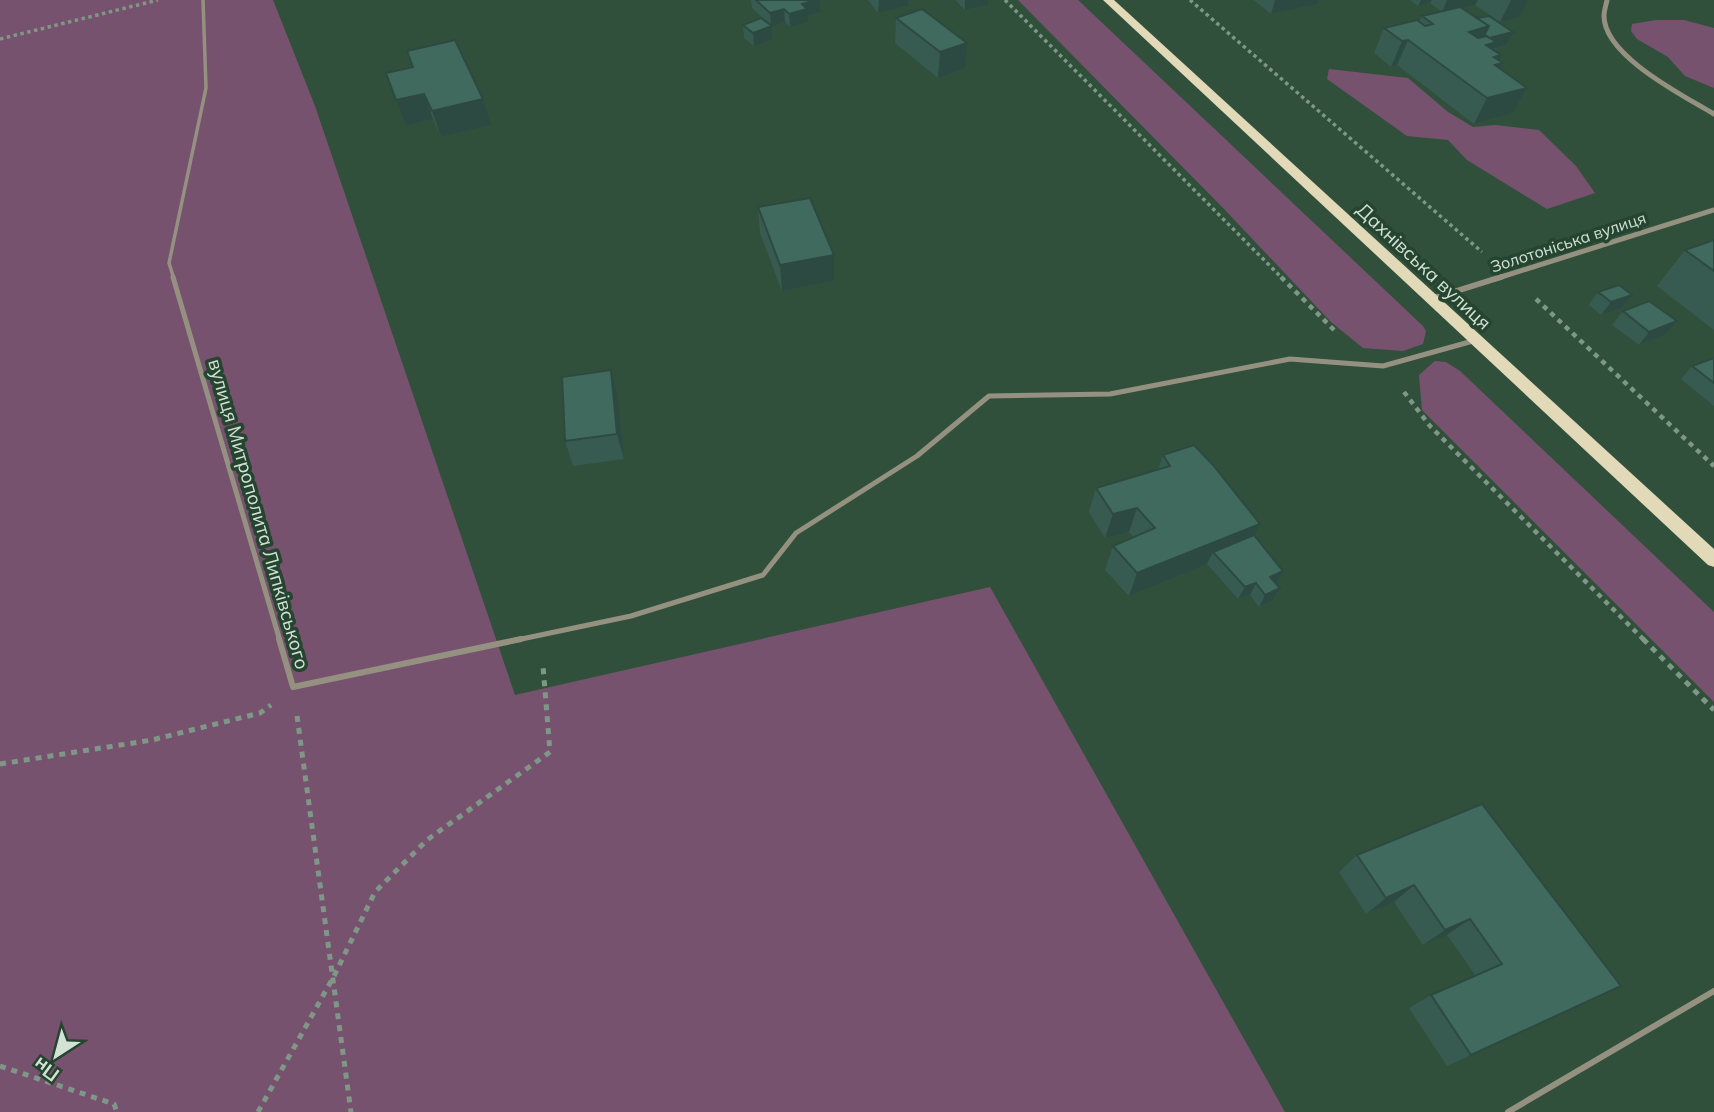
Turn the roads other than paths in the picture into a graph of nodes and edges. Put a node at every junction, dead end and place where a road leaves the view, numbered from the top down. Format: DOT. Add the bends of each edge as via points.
graph roads {
  1 [pos="203,0"];
  2 [pos="1108,0"];
  3 [pos="1607,0"];
  4 [pos="1714,114"];
  5 [pos="1714,210"];
  6 [pos="1431,299"];
  7 [pos="1475,340"];
  8 [pos="1714,560"];
  9 [pos="1714,990"];
  10 [pos="1508,1112"];
  1 -- 7 [label="lane, вулиця Митрополита Липківського" via="206,88 169,264 293,687 631,616 763,575 796,533 917,456 989,396 1110,394 1290,359 1383,366"];
  2 -- 6 [label="main road, Дахнівська вулиця"];
  3 -- 4 [label="street" via="1606,33 1630,61"];
  5 -- 6 [label="street, Золотоніська вулиця"];
  6 -- 7 [label="main road, Дахнівська вулиця"];
  7 -- 8 [label="main road, Дахнівська вулиця"];
  9 -- 10 [label="lane"];
}
